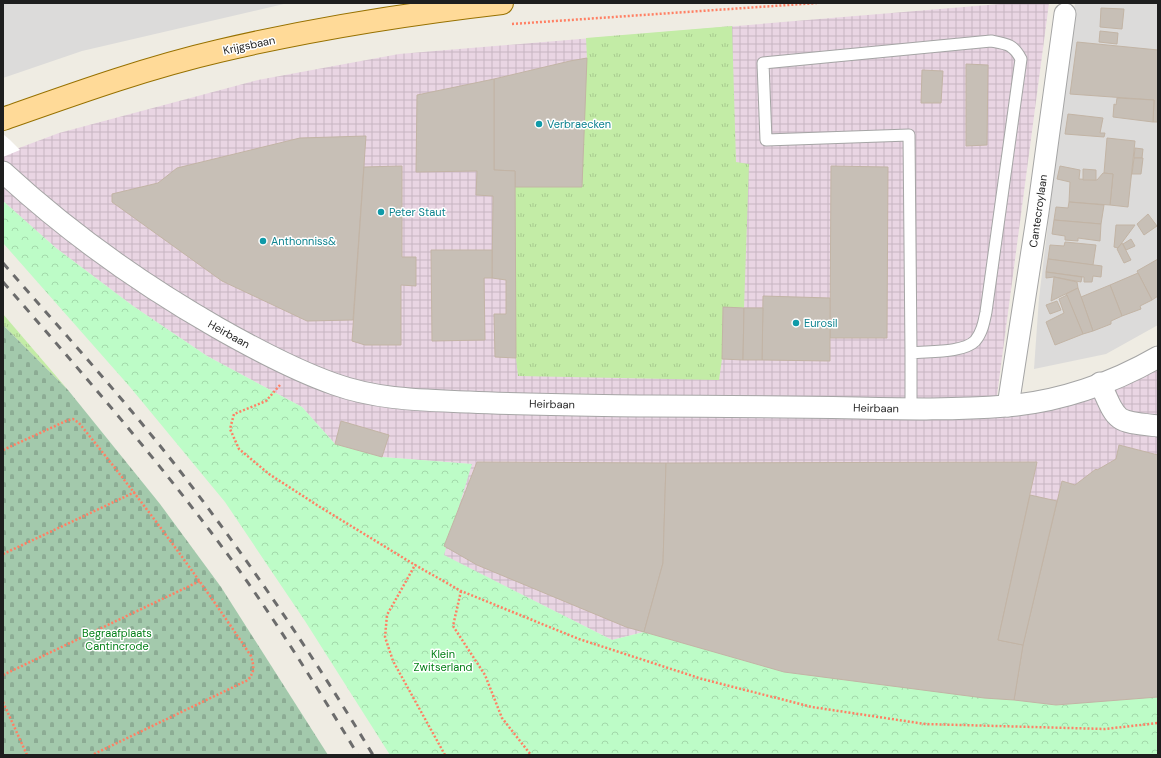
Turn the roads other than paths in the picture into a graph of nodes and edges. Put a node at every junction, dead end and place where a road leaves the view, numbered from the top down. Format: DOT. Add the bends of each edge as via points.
graph roads {
  1 [pos="502,3"];
  2 [pos="1065,14"];
  3 [pos="3,118"];
  4 [pos="3,172"];
  5 [pos="911,353"];
  6 [pos="1158,357"];
  7 [pos="1100,383"];
  8 [pos="1008,406"];
  9 [pos="911,409"];
  10 [pos="1158,426"];
  1 -- 3 [label="main road, Krijgsbaan" via="385,18 218,51"];
  2 -- 8 [label="street, Cantecroylaan"];
  4 -- 9 [label="street, Heirbaan" via="34,201 144,282 196,316 294,368 337,385 398,399 514,404"];
  5 -- 5 [label="lane" via="966,348 975,341 982,330 1022,59 1016,49 1007,44 991,41 763,63 766,140 909,135"];
  5 -- 9 [label="lane"];
  6 -- 7 [label="street, Heirbaan"];
  7 -- 8 [label="street, Heirbaan" via="1072,394"];
  7 -- 10 [label="street" via="1112,411 1118,418 1125,422"];
  8 -- 9 [label="street, Heirbaan"];
}
